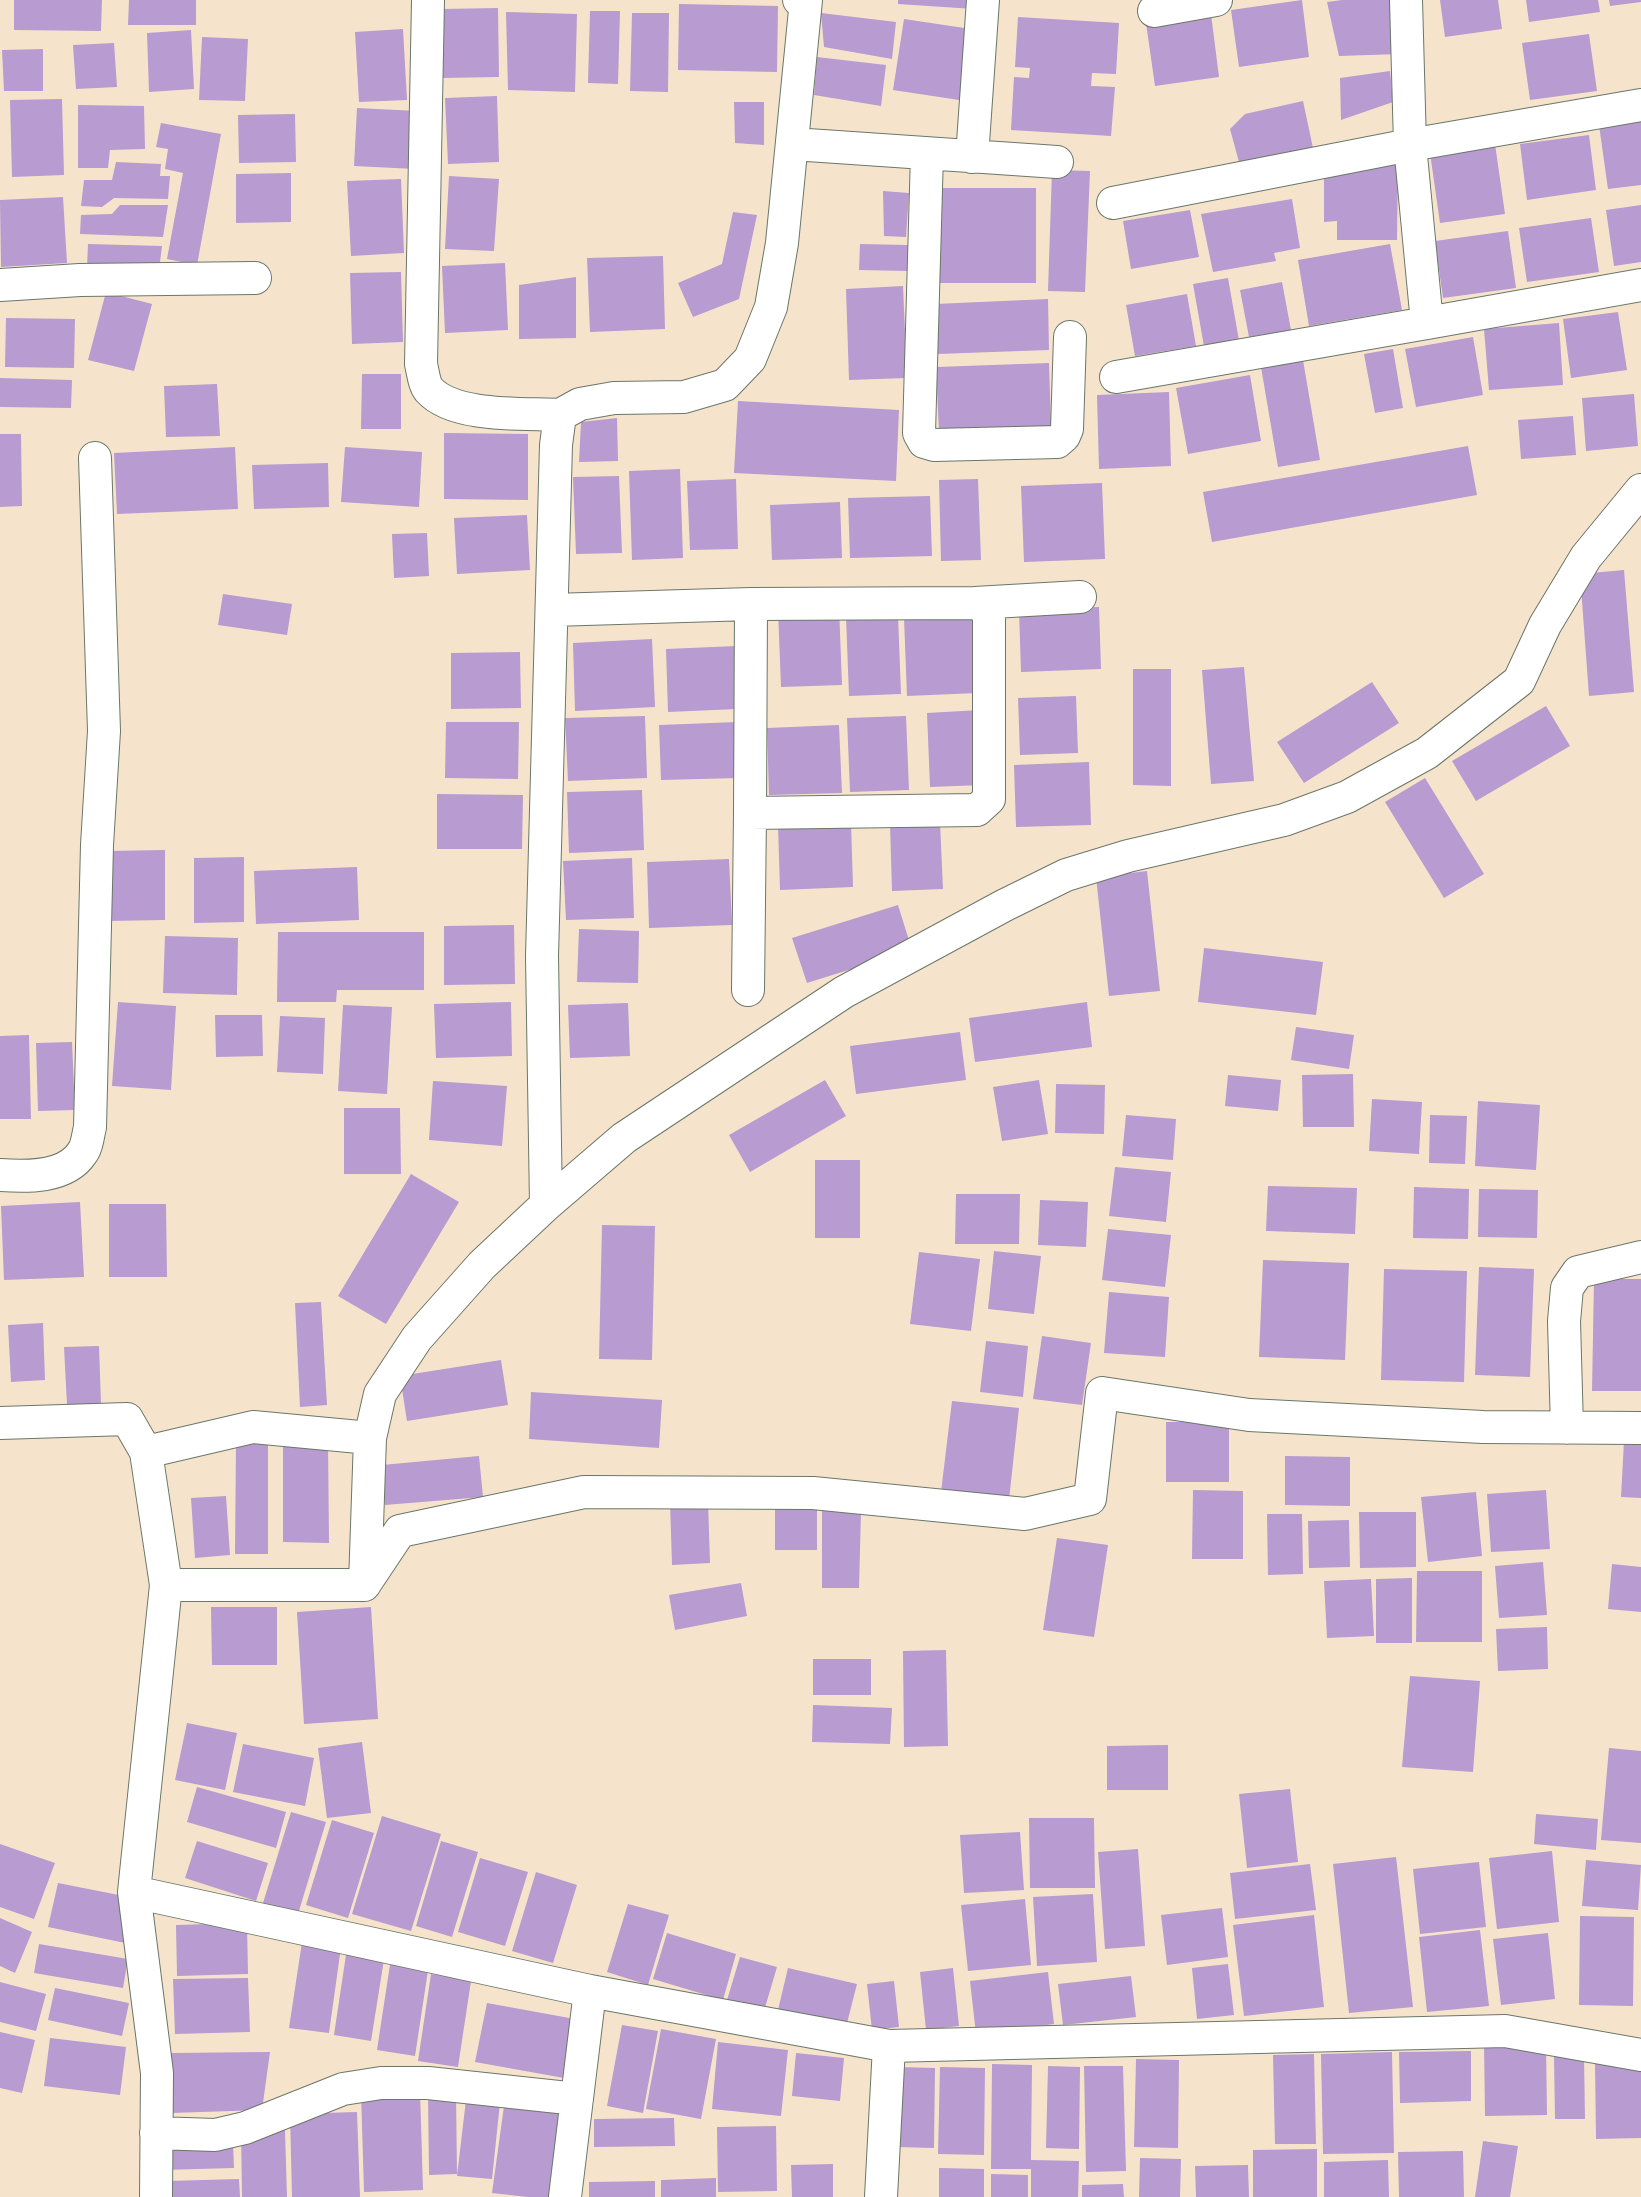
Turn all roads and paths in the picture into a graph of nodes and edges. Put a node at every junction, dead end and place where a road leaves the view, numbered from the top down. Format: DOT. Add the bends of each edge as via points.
graph roads {
  1 [pos="428,0"];
  2 [pos="799,0"];
  3 [pos="983,0"];
  4 [pos="1216,0"];
  5 [pos="1406,0"];
  6 [pos="1154,12"];
  7 [pos="1641,105"];
  8 [pos="793,144"];
  9 [pos="1410,145"];
  10 [pos="927,154"];
  11 [pos="972,157"];
  12 [pos="1057,162"];
  13 [pos="1113,203"];
  14 [pos="255,278"];
  15 [pos="0,285"];
  16 [pos="1641,285"];
  17 [pos="1427,323"];
  18 [pos="1070,337"];
  19 [pos="1116,377"];
  20 [pos="561,415"];
  21 [pos="95,458"];
  22 [pos="1641,490"];
  23 [pos="1080,597"];
  24 [pos="975,603"];
  25 [pos="751,604"];
  26 [pos="552,610"];
  27 [pos="750,813"];
  28 [pos="748,990"];
  29 [pos="0,1175"];
  30 [pos="545,1205"];
  31 [pos="1641,1257"];
  32 [pos="0,1423"];
  33 [pos="1567,1427"];
  34 [pos="1641,1428"];
  35 [pos="370,1438"];
  36 [pos="146,1452"];
  37 [pos="166,1585"];
  38 [pos="365,1585"];
  39 [pos="134,1892"];
  40 [pos="590,1991"];
  41 [pos="889,2046"];
  42 [pos="1641,2055"];
  43 [pos="577,2099"];
  44 [pos="156,2133"];
  45 [pos="156,2197"];
  46 [pos="565,2197"];
  47 [pos="881,2197"];
  1 -- 20 [label="street" via="421,364 428,389 449,404 473,409"];
  2 -- 8 [label="street" via="806,0"];
  3 -- 11 [label="street"];
  4 -- 6 [label="street"];
  5 -- 9 [label="street"];
  7 -- 9 [label="street"];
  8 -- 10 [label="street"];
  8 -- 20 [label="street" via="771,307 750,359 725,385 684,397 614,398 580,404"];
  9 -- 13 [label="street"];
  9 -- 17 [label="street"];
  10 -- 11 [label="street"];
  10 -- 18 [label="street" via="919,433 924,442 1057,442 1068,429"];
  11 -- 12 [label="street"];
  14 -- 15 [label="street"];
  16 -- 17 [label="street"];
  17 -- 19 [label="street"];
  20 -- 26 [label="street" via="556,445"];
  21 -- 29 [label="street" via="104,731 90,1127 83,1153 67,1167 46,1174"];
  22 -- 30 [label="street" via="1586,557 1545,625 1519,681 1427,753 1347,797 1284,820 1128,856 1079,871 1005,905 844,992 624,1138"];
  23 -- 24 [label="street"];
  24 -- 25 [label="street"];
  24 -- 27 [label="street" via="985,608 989,617 989,799 984,806 977,810"];
  25 -- 26 [label="street"];
  25 -- 27 [label="street"];
  26 -- 30 [label="street" via="542,956"];
  27 -- 28 [label="street"];
  30 -- 35 [label="street" via="482,1265 417,1338 380,1394"];
  31 -- 33 [label="street" via="1578,1272 1567,1288"];
  32 -- 36 [label="street" via="127,1419"];
  33 -- 34 [label="street"];
  33 -- 38 [label="street" via="1249,1415 1102,1393 1090,1499 1025,1514 813,1493 584,1492 400,1531"];
  35 -- 36 [label="street" via="253,1427"];
  35 -- 38 [label="street"];
  36 -- 37 [label="street"];
  37 -- 38 [label="street"];
  37 -- 39 [label="street"];
  39 -- 40 [label="street"];
  39 -- 44 [label="street" via="157,2073"];
  40 -- 41 [label="street"];
  40 -- 43 [label="street"];
  41 -- 42 [label="street" via="1505,2031"];
  41 -- 47 [label="street"];
  43 -- 44 [label="street" via="428,2083 382,2083 343,2090 215,2135"];
  43 -- 46 [label="street"];
  44 -- 45 [label="street"];
}
